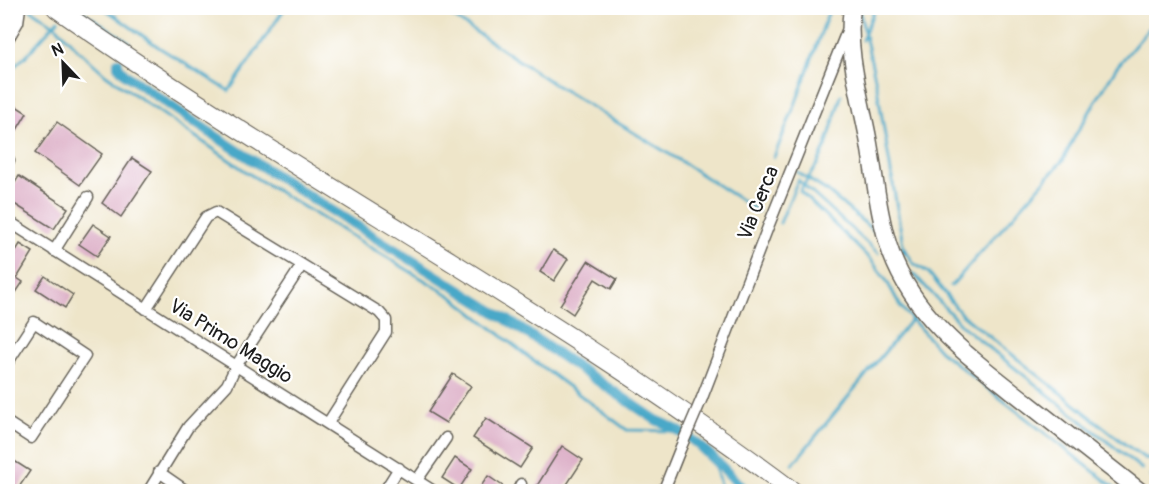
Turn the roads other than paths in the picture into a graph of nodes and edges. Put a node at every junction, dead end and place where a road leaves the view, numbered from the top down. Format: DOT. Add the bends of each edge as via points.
graph roads {
  1 [pos="20,8"];
  2 [pos="56,8"];
  3 [pos="851,15"];
  4 [pos="8,39"];
  5 [pos="88,197"];
  6 [pos="8,221"];
  7 [pos="54,251"];
  8 [pos="302,265"];
  9 [pos="146,309"];
  10 [pos="8,362"];
  11 [pos="236,366"];
  12 [pos="8,423"];
  13 [pos="328,423"];
  14 [pos="446,438"];
  15 [pos="399,468"];
  16 [pos="159,472"];
  17 [pos="417,480"];
  18 [pos="148,492"];
  19 [pos="188,492"];
  20 [pos="384,492"];
  21 [pos="435,492"];
  22 [pos="663,492"];
  23 [pos="794,492"];
  24 [pos="1141,492"];
  1 -- 4 [label="street" via="18,22"];
  2 -- 23 [label="highway" via="269,150 641,382"];
  3 -- 22 [label="street, Via Cerca, bridge"];
  3 -- 24 [label="main road" via="852,50 880,214 903,279 928,317 959,348"];
  5 -- 7 [label="street"];
  6 -- 7 [label="street, Via Primo Maggio"];
  7 -- 9 [label="street, Via Primo Maggio"];
  8 -- 9 [label="street" via="216,212 206,217"];
  8 -- 11 [label="street"];
  8 -- 13 [label="street" via="386,320 386,332"];
  9 -- 11 [label="street, Via Primo Maggio"];
  10 -- 12 [label="street" via="34,322 85,356 31,438"];
  11 -- 13 [label="street, Via Primo Maggio"];
  11 -- 16 [label="street" via="227,385 189,427"];
  13 -- 15 [label="street, Via Primo Maggio"];
  14 -- 17 [label="street"];
  15 -- 17 [label="street, Via Primo Maggio"];
  15 -- 20 [label="street"];
  16 -- 18 [label="street"];
  16 -- 19 [label="street"];
  17 -- 21 [label="street, Via Primo Maggio"];
}
